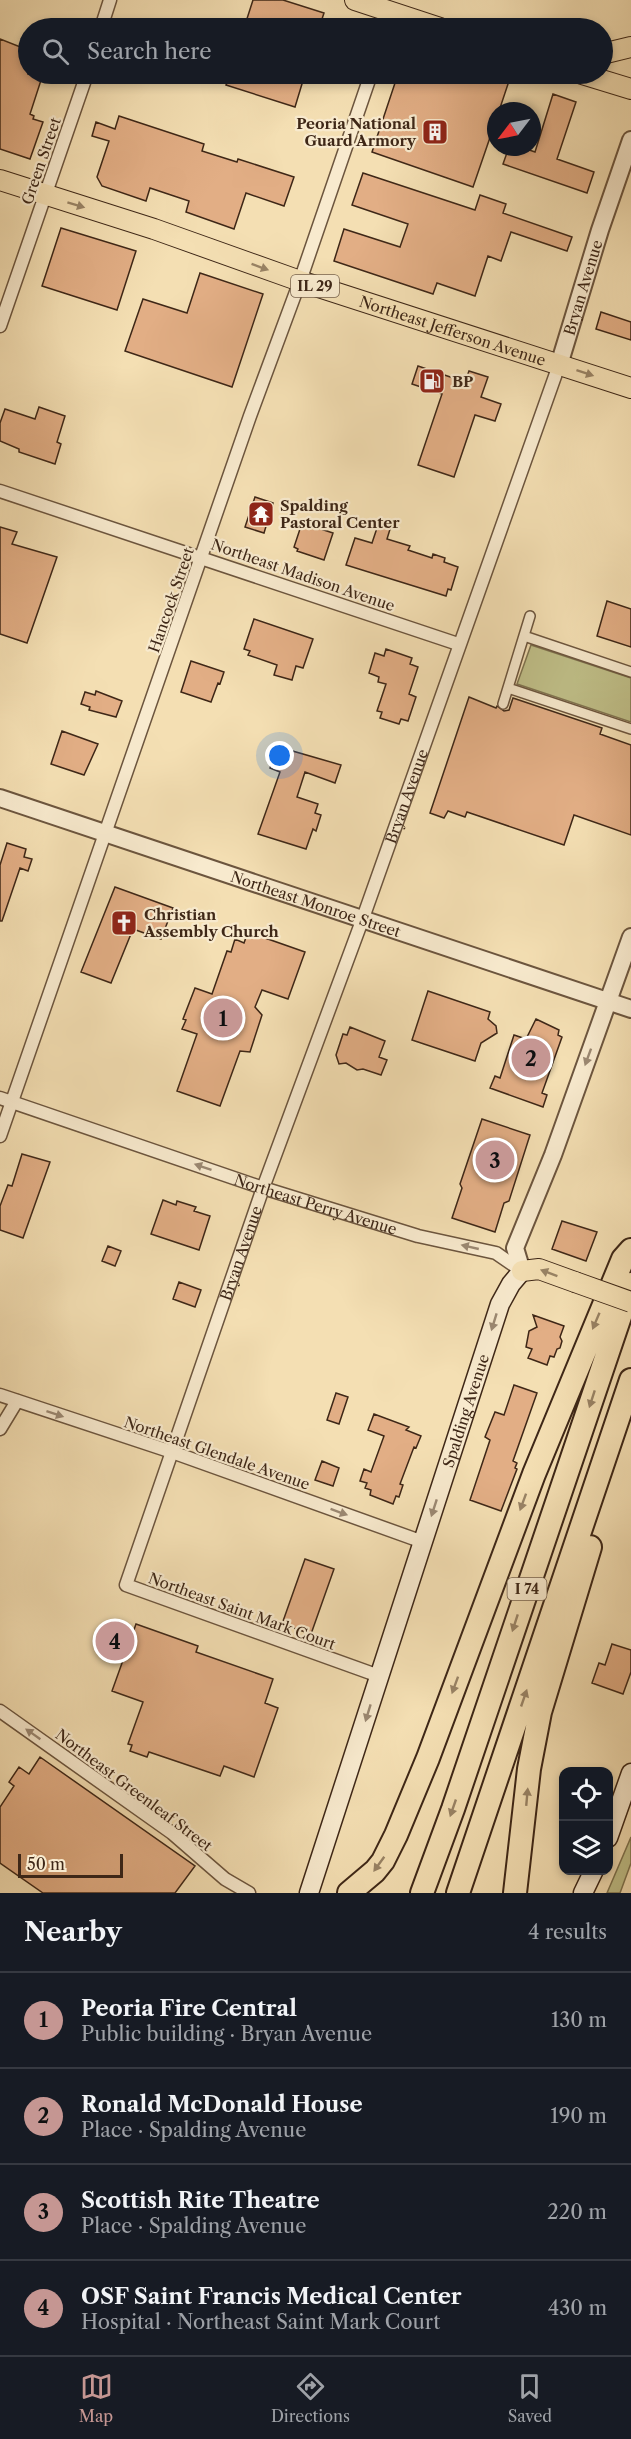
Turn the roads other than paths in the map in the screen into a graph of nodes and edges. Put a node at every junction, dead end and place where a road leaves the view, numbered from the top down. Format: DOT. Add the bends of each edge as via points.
graph roads {
  1 [pos="111,0"];
  2 [pos="355,0"];
  3 [pos="105,18"];
  4 [pos="384,18"];
  5 [pos="631,47"];
  6 [pos="613,52"];
  7 [pos="613,83"];
  8 [pos="84,84"];
  9 [pos="368,84"];
  10 [pos="631,89"];
  11 [pos="631,140"];
  12 [pos="0,180"];
  13 [pos="46,196"];
  14 [pos="300,281"];
  15 [pos="0,326"];
  16 [pos="559,365"];
  17 [pos="631,388"];
  18 [pos="0,491"];
  19 [pos="202,557"];
  20 [pos="530,616"];
  21 [pos="524,636"];
  22 [pos="458,644"];
  23 [pos="631,672"];
  24 [pos="508,688"];
  25 [pos="503,704"];
  26 [pos="631,729"];
  27 [pos="0,798"];
  28 [pos="106,832"];
  29 [pos="363,918"];
  30 [pos="631,937"];
  31 [pos="608,1002"];
  32 [pos="631,1009"];
  33 [pos="6,1100"];
  34 [pos="0,1136"];
  35 [pos="263,1188"];
  36 [pos="631,1250"];
  37 [pos="522,1271"];
  38 [pos="631,1284"];
  39 [pos="631,1302"];
  40 [pos="631,1380"];
  41 [pos="0,1395"];
  42 [pos="17,1401"];
  43 [pos="631,1413"];
  44 [pos="0,1429"];
  45 [pos="172,1452"];
  46 [pos="423,1542"];
  47 [pos="379,1677"];
  48 [pos="0,1711"];
  49 [pos="512,1735"];
  50 [pos="631,1773"];
  51 [pos="613,1826"];
  52 [pos="592,1875"];
  53 [pos="424,1886"];
  54 [pos="249,1893"];
  55 [pos="309,1893"];
  56 [pos="349,1893"];
  57 [pos="458,1893"];
  58 [pos="463,1893"];
  59 [pos="515,1893"];
  60 [pos="583,1893"];
  1 -- 3 [label="street"];
  2 -- 4 [label="main road"];
  5 -- 6 [label="main road"];
  7 -- 10 [label="main road"];
  8 -- 13 [label="street, Green Street"];
  9 -- 14 [label="street, Hancock Street"];
  11 -- 16 [label="street, Bryan Avenue"];
  12 -- 13 [label="main road, Northeast Jefferson Avenue / IL 29"];
  13 -- 14 [label="main road, Northeast Jefferson Avenue / IL 29, one-way"];
  13 -- 15 [label="street, Green Street"];
  14 -- 16 [label="main road, Northeast Jefferson Avenue / IL 29"];
  14 -- 19 [label="street, Hancock Street"];
  16 -- 17 [label="main road, Northeast Jefferson Avenue / IL 29, one-way"];
  16 -- 22 [label="street, Bryan Avenue"];
  18 -- 19 [label="street, Northeast Madison Avenue"];
  19 -- 22 [label="street, Northeast Madison Avenue"];
  19 -- 28 [label="street, Hancock Street"];
  20 -- 21 [label="street"];
  21 -- 23 [label="street"];
  21 -- 24 [label="street"];
  22 -- 29 [label="street, Bryan Avenue"];
  24 -- 25 [label="street"];
  24 -- 26 [label="street"];
  27 -- 28 [label="street, Northeast Monroe Street"];
  28 -- 29 [label="street, Northeast Monroe Street"];
  28 -- 33 [label="street, Hancock Street"];
  29 -- 31 [label="street, Northeast Monroe Street"];
  29 -- 35 [label="street, Bryan Avenue"];
  30 -- 31 [label="street"];
  31 -- 32 [label="street, Northeast Monroe Street"];
  31 -- 37 [label="street, one-way" via="515,1248"];
  33 -- 34 [label="street, Hancock Street"];
  35 -- 33 [label="street, Northeast Perry Avenue, one-way"];
  37 -- 35 [label="street, Northeast Perry Avenue, one-way" via="495,1253 418,1236"];
  35 -- 45 [label="street, Bryan Avenue"];
  36 -- 56 [label="highway, one-way" via="623,1259 563,1401 396,1835 375,1871"];
  39 -- 37 [label="main road, Northeast Perry Avenue, one-way, bridge" via="539,1269"];
  37 -- 46 [label="main road, Spalding Avenue, one-way" via="500,1304"];
  38 -- 53 [label="highway, I 74, one-way"];
  49 -- 40 [label="highway, I 74, one-way"];
  41 -- 42 [label="street, Northeast Glendale Avenue"];
  42 -- 44 [label="street"];
  42 -- 45 [label="street, Northeast Glendale Avenue, one-way"];
  59 -- 43 [label="highway, one-way" via="540,1712"];
  45 -- 46 [label="street, Northeast Glendale Avenue, one-way"];
  45 -- 47 [label="street, Northeast Saint Mark Court" via="126,1585"];
  46 -- 47 [label="main road, Spalding Avenue"];
  47 -- 55 [label="main road, Spalding Avenue, one-way"];
  54 -- 48 [label="street, Northeast Greenleaf Street, one-way" via="225,1879 172,1833"];
  49 -- 57 [label="highway, I 74"];
  49 -- 58 [label="highway"];
  50 -- 51 [label="main road"];
  52 -- 60 [label="main road"];
}
